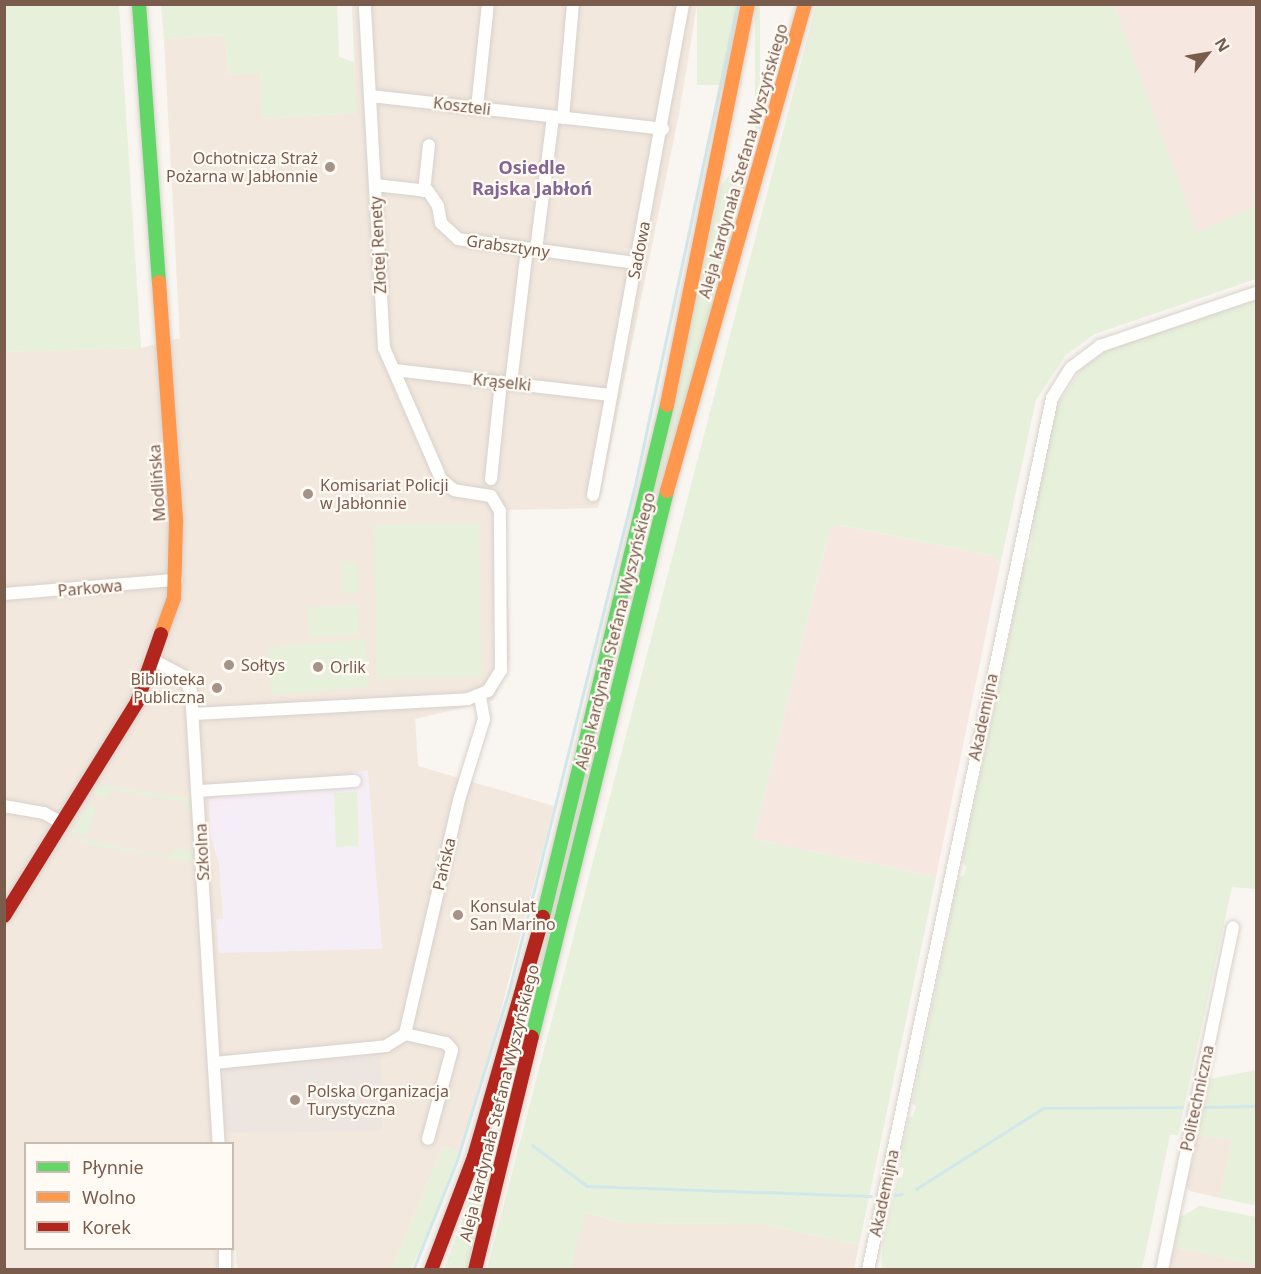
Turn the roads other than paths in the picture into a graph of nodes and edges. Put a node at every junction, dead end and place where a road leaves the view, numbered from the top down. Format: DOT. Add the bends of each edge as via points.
graph roads {
  1 [pos="139,4"];
  2 [pos="365,4"];
  3 [pos="488,4"];
  4 [pos="573,4"];
  5 [pos="683,4"];
  6 [pos="748,4"];
  7 [pos="805,4"];
  8 [pos="370,96"];
  9 [pos="477,108"];
  10 [pos="558,117"];
  11 [pos="663,129"];
  12 [pos="429,145"];
  13 [pos="375,185"];
  14 [pos="424,190"];
  15 [pos="532,249"];
  16 [pos="636,263"];
  17 [pos="1257,293"];
  18 [pos="394,370"];
  19 [pos="506,382"];
  20 [pos="611,395"];
  21 [pos="491,479"];
  22 [pos="593,495"];
  23 [pos="176,580"];
  24 [pos="4,594"];
  25 [pos="155,660"];
  26 [pos="480,696"];
  27 [pos="194,714"];
  28 [pos="355,781"];
  29 [pos="199,791"];
  30 [pos="4,806"];
  31 [pos="62,823"];
  32 [pos="9,900"];
  33 [pos="4,916"];
  34 [pos="1233,927"];
  35 [pos="405,1034"];
  36 [pos="214,1062"];
  37 [pos="428,1139"];
  38 [pos="219,1142"];
  39 [pos="225,1250"];
  40 [pos="225,1269"];
  41 [pos="431,1269"];
  42 [pos="475,1269"];
  43 [pos="868,1269"];
  44 [pos="1162,1269"];
  1 -- 23 [label="main road, Modlińska" via="176,522"];
  2 -- 8 [label="street, Złotej Renety"];
  3 -- 9 [label="street"];
  4 -- 10 [label="street"];
  5 -- 11 [label="street, Sadowa"];
  6 -- 41 [label="main road, Aleja kardynała Stefana Wyszyńskiego" via="670,392 535,949 474,1157"];
  7 -- 42 [label="main road, Aleja kardynała Stefana Wyszyńskiego" via="680,436"];
  8 -- 9 [label="street, Koszteli"];
  8 -- 13 [label="street, Złotej Renety"];
  9 -- 10 [label="street, Koszteli"];
  10 -- 11 [label="street, Koszteli"];
  10 -- 15 [label="street"];
  11 -- 16 [label="street, Sadowa"];
  12 -- 14 [label="street"];
  13 -- 14 [label="street"];
  13 -- 18 [label="street, Złotej Renety" via="384,345"];
  14 -- 15 [label="street, Grabsztyny" via="435,197 447,233 458,239"];
  15 -- 16 [label="street, Grabsztyny"];
  15 -- 19 [label="street"];
  16 -- 20 [label="street, Sadowa"];
  17 -- 43 [label="street, Akademijna" via="1101,346 1067,373 1052,398"];
  18 -- 19 [label="street, Krąselki"];
  18 -- 26 [label="street, Złotej Renety" via="439,475 454,490 491,496 500,511 503,661 497,680"];
  19 -- 20 [label="street, Krąselki"];
  19 -- 21 [label="street"];
  20 -- 22 [label="street, Sadowa"];
  23 -- 24 [label="street, Parkowa"];
  23 -- 25 [label="main road, Modlińska" via="172,608"];
  25 -- 27 [label="street, Szkolna" via="189,682"];
  25 -- 31 [label="main road, Modlińska" via="137,702"];
  26 -- 27 [label="street"];
  26 -- 35 [label="street, Pańska" via="484,719 459,800"];
  27 -- 29 [label="street, Szkolna"];
  28 -- 29 [label="street"];
  29 -- 36 [label="street, Szkolna"];
  30 -- 31 [label="street" via="44,813"];
  31 -- 32 [label="main road, Modlińska"];
  32 -- 33 [label="main road, Modlińska"];
  34 -- 44 [label="street, Politechniczna"];
  35 -- 36 [label="street" via="380,1047"];
  35 -- 37 [label="street" via="446,1044 452,1050"];
  36 -- 38 [label="street, Szkolna"];
  39 -- 40 [label="street"];
}
